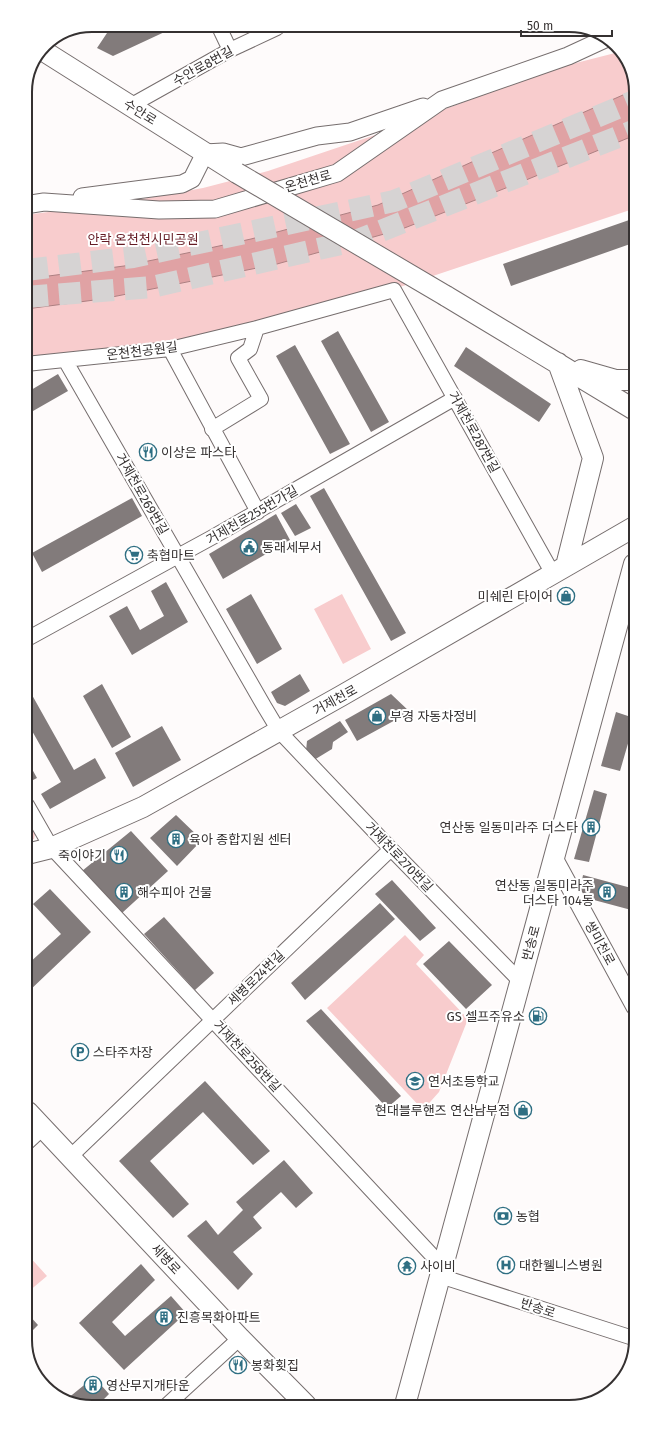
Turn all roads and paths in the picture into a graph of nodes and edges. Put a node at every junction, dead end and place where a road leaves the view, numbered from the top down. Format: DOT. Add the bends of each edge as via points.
graph roads {
  1 [pos="222,32"];
  2 [pos="268,32"];
  3 [pos="601,41"];
  4 [pos="609,46"];
  5 [pos="230,50"];
  6 [pos="46,53"];
  7 [pos="568,56"];
  8 [pos="442,100"];
  9 [pos="130,106"];
  10 [pos="205,153"];
  11 [pos="44,202"];
  12 [pos="32,204"];
  13 [pos="394,290"];
  14 [pos="257,328"];
  15 [pos="170,349"];
  16 [pos="65,360"];
  17 [pos="32,363"];
  18 [pos="558,363"];
  19 [pos="629,380"];
  20 [pos="455,398"];
  21 [pos="629,407"];
  22 [pos="212,429"];
  23 [pos="258,512"];
  24 [pos="629,530"];
  25 [pos="178,556"];
  26 [pos="560,570"];
  27 [pos="629,582"];
  28 [pos="32,636"];
  29 [pos="279,731"];
  30 [pos="32,814"];
  31 [pos="51,847"];
  32 [pos="391,849"];
  33 [pos="32,853"];
  34 [pos="554,858"];
  35 [pos="520,981"];
  36 [pos="629,996"];
  37 [pos="213,1020"];
  38 [pos="32,1116"];
  39 [pos="43,1128"];
  40 [pos="32,1138"];
  41 [pos="70,1157"];
  42 [pos="441,1271"];
  43 [pos="629,1337"];
  44 [pos="240,1338"];
  45 [pos="173,1400"];
  46 [pos="301,1400"];
  47 [pos="406,1400"];
  1 -- 5 [label="street"];
  2 -- 5 [label="street, 수안로8번길"];
  3 -- 7 [label="street, 온천천로"];
  4 -- 7 [label="street"];
  5 -- 9 [label="street, 수안로8번길"];
  6 -- 9 [label="main road, 수안로"];
  7 -- 8 [label="street, 온천천로"];
  8 -- 10 [label="street" via="350,132 318,136 241,157 223,152"];
  8 -- 11 [label="street, 온천천로" via="337,173 215,209 159,210"];
  9 -- 10 [label="main road, 수안로"];
  10 -- 11 [label="street" via="192,179 182,184"];
  10 -- 18 [label="main road, 수안로, bridge"];
  11 -- 12 [label="street, 온천천로"];
  13 -- 14 [label="street, 온천천공원길"];
  13 -- 20 [label="street, 거제천로287번길"];
  14 -- 15 [label="street, 온천천공원길"];
  14 -- 22 [label="street" via="250,349 238,358 261,399"];
  15 -- 16 [label="street, 온천천공원길"];
  15 -- 22 [label="street"];
  16 -- 17 [label="street, 온천천공원길"];
  16 -- 25 [label="street, 거제천로269번길"];
  18 -- 19 [label="main road" via="616,380"];
  18 -- 21 [label="main road"];
  18 -- 26 [label="main road" via="593,458"];
  20 -- 23 [label="street, 거제천로255번가길"];
  20 -- 26 [label="street, 거제천로287번길"];
  22 -- 23 [label="street"];
  23 -- 25 [label="street, 거제천로255번가길"];
  24 -- 26 [label="main road, 거제천로"];
  25 -- 28 [label="street, 거제천로255번가길"];
  25 -- 29 [label="street, 거제천로269번길"];
  26 -- 29 [label="main road, 거제천로"];
  27 -- 34 [label="main road, 반송로"];
  29 -- 31 [label="main road, 거제천로" via="143,807"];
  29 -- 32 [label="street, 거제천로270번길"];
  30 -- 31 [label="street, 거제천로258번길"];
  31 -- 33 [label="main road, 거제천로"];
  31 -- 37 [label="street, 거제천로258번길"];
  32 -- 35 [label="street, 거제천로270번길"];
  32 -- 37 [label="street, 세병로24번길"];
  34 -- 35 [label="main road, 반송로"];
  34 -- 36 [label="street, 쌍미천로"];
  35 -- 42 [label="main road, 반송로"];
  37 -- 41 [label="street, 세병로24번길"];
  37 -- 42 [label="street, 거제천로258번길"];
  38 -- 39 [label="main road, 세병로"];
  39 -- 40 [label="street"];
  39 -- 41 [label="main road, 세병로"];
  41 -- 44 [label="main road, 세병로"];
  42 -- 43 [label="street, 반송로"];
  42 -- 47 [label="main road, 반송로"];
  44 -- 45 [label="street"];
  44 -- 46 [label="main road, 세병로"];
}
